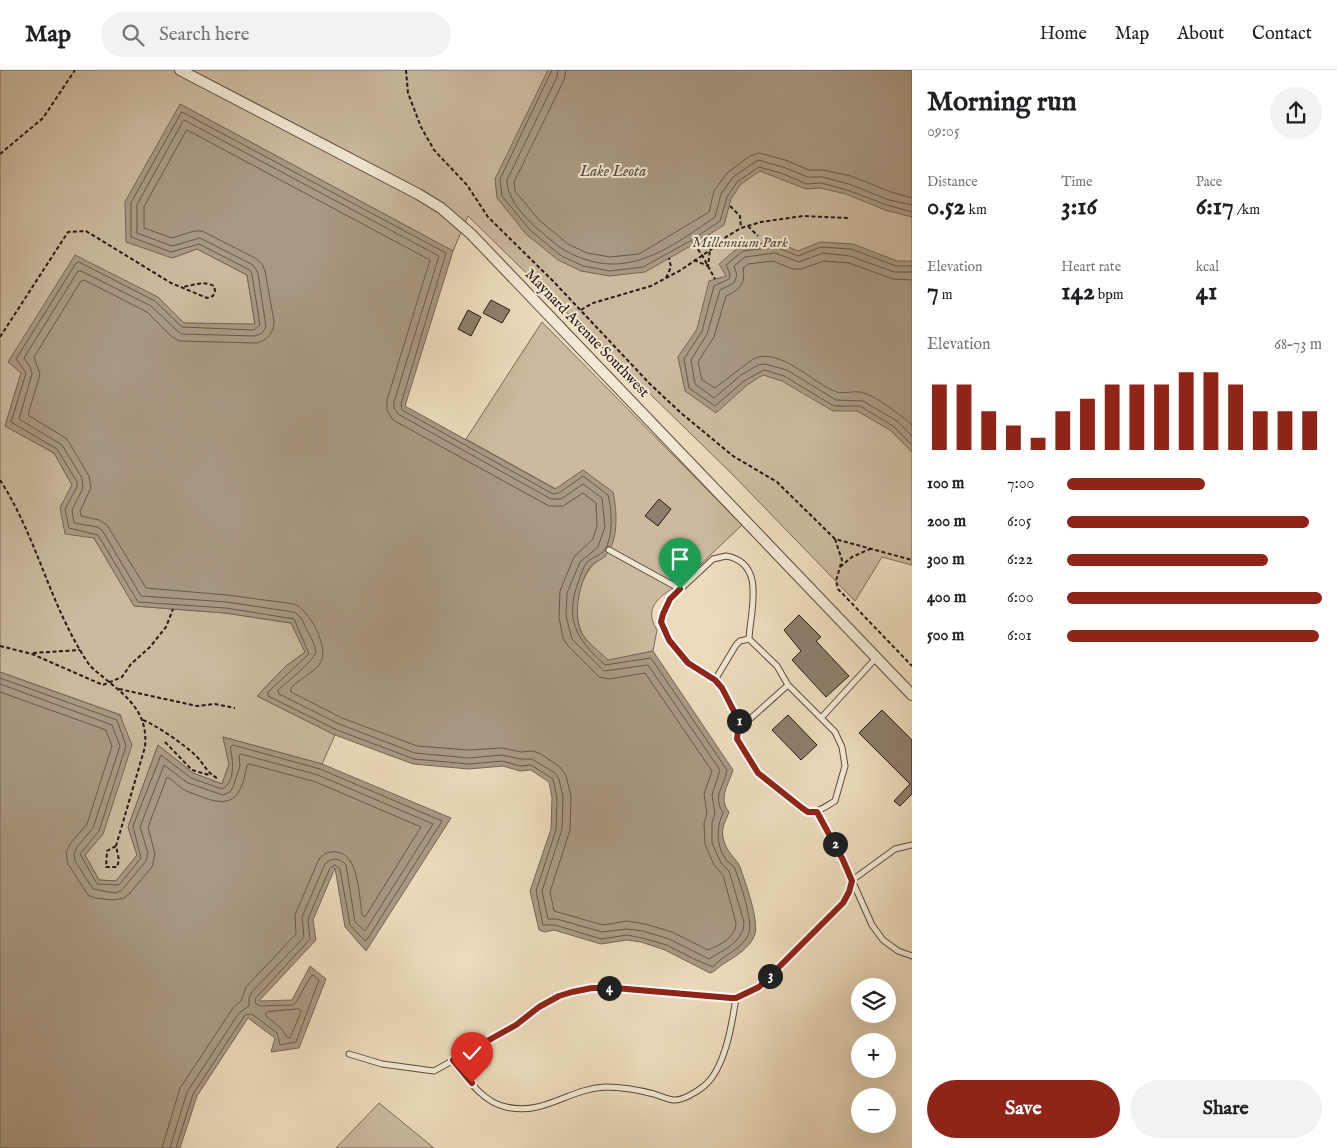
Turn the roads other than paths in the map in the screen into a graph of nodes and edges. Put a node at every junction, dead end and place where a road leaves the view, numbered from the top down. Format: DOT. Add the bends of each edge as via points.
graph roads {
  1 [pos="180,70"];
  2 [pos="609,550"];
  3 [pos="680,589"];
  4 [pos="749,639"];
  5 [pos="876,658"];
  6 [pos="715,680"];
  7 [pos="788,685"];
  8 [pos="912,695"];
  9 [pos="822,717"];
  10 [pos="739,721"];
  11 [pos="817,812"];
  12 [pos="912,845"];
  13 [pos="852,881"];
  14 [pos="912,956"];
  15 [pos="736,998"];
  16 [pos="349,1054"];
  17 [pos="453,1060"];
  1 -- 5 [label="street, Maynard Avenue Southwest" via="441,208 522,287"];
  2 -- 3 [label="lane"];
  3 -- 4 [label="lane" via="713,559 726,556 740,561 753,582 755,592"];
  3 -- 6 [label="lane" via="666,605 661,622 664,631 688,663"];
  4 -- 6 [label="lane" via="736,645"];
  4 -- 7 [label="lane" via="777,666"];
  5 -- 8 [label="street, Maynard Avenue Southwest"];
  5 -- 9 [label="lane"];
  6 -- 10 [label="lane"];
  7 -- 9 [label="lane"];
  7 -- 10 [label="lane" via="751,718"];
  9 -- 11 [label="lane" via="836,732 845,766 835,801"];
  10 -- 11 [label="lane" via="737,739 758,773 808,812"];
  11 -- 13 [label="lane"];
  12 -- 13 [label="lane" via="895,849"];
  13 -- 14 [label="lane" via="872,925 883,940"];
  13 -- 15 [label="lane" via="843,903 759,987"];
  15 -- 17 [label="lane" via="615,988 572,992 546,1003 516,1025"];
  15 -- 17 [label="lane" via="731,1028 714,1075 694,1093 674,1100 642,1091 608,1087 589,1088 530,1110 505,1107 482,1094"];
  16 -- 17 [label="lane" via="382,1064 434,1070"];
}
